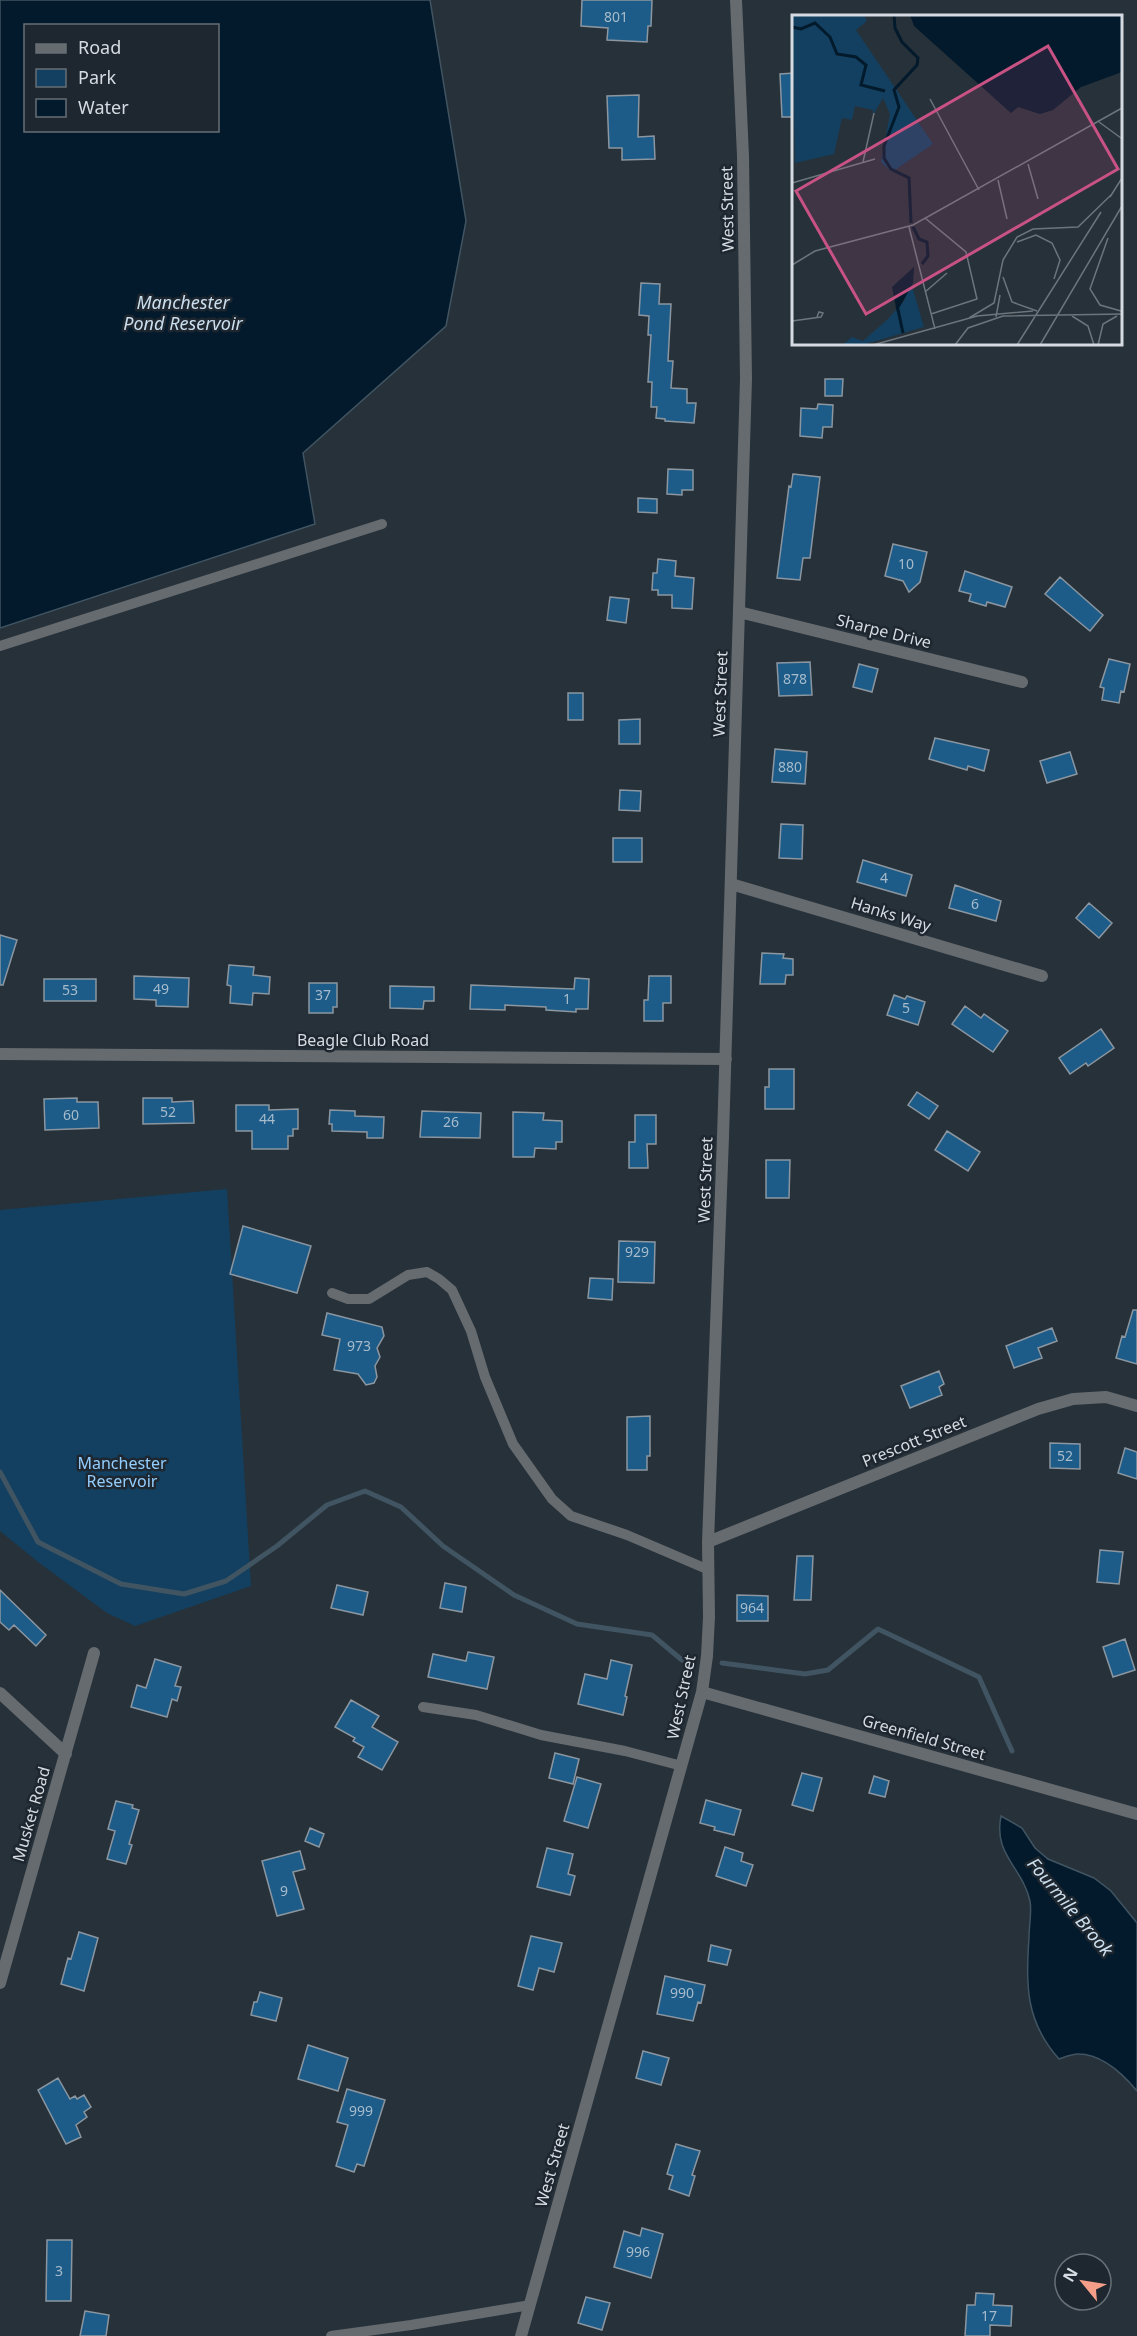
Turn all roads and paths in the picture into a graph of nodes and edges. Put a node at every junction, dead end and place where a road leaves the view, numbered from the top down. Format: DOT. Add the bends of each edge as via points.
graph roads {
  1 [pos="736,0"];
  2 [pos="382,524"];
  3 [pos="739,612"];
  4 [pos="0,646"];
  5 [pos="1022,682"];
  6 [pos="731,884"];
  7 [pos="1042,976"];
  8 [pos="0,1054"];
  9 [pos="726,1059"];
  10 [pos="332,1293"];
  11 [pos="1137,1406"];
  12 [pos="708,1542"];
  13 [pos="708,1570"];
  14 [pos="94,1653"];
  15 [pos="702,1692"];
  16 [pos="0,1693"];
  17 [pos="423,1707"];
  18 [pos="66,1754"];
  19 [pos="682,1766"];
  20 [pos="1137,1814"];
  21 [pos="0,1983"];
  22 [pos="530,2304"];
  23 [pos="331,2336"];
  24 [pos="521,2336"];
  1 -- 3 [label="street, West Street" via="746,379"];
  2 -- 4 [label="lane"];
  3 -- 5 [label="street, Sharpe Drive"];
  3 -- 6 [label="street, West Street"];
  6 -- 7 [label="street, Hanks Way"];
  6 -- 9 [label="street, West Street"];
  8 -- 9 [label="street, Beagle Club Road"];
  9 -- 12 [label="street, West Street"];
  10 -- 13 [label="lane" via="348,1299 369,1299 408,1275 427,1272 439,1279 452,1290 471,1330 485,1377 513,1444 552,1499 571,1516"];
  11 -- 12 [label="street, Prescott Street" via="1106,1397 1073,1399 1038,1409"];
  12 -- 13 [label="street, West Street"];
  13 -- 15 [label="street, West Street" via="707,1656"];
  14 -- 18 [label="street, Musket Road"];
  15 -- 19 [label="street, West Street"];
  15 -- 20 [label="street, Greenfield Street"];
  16 -- 18 [label="street"];
  17 -- 19 [label="lane" via="476,1715 541,1735"];
  18 -- 21 [label="street, Musket Road"];
  19 -- 22 [label="street, West Street"];
  22 -- 23 [label="lane"];
  22 -- 24 [label="street, West Street"];
}
